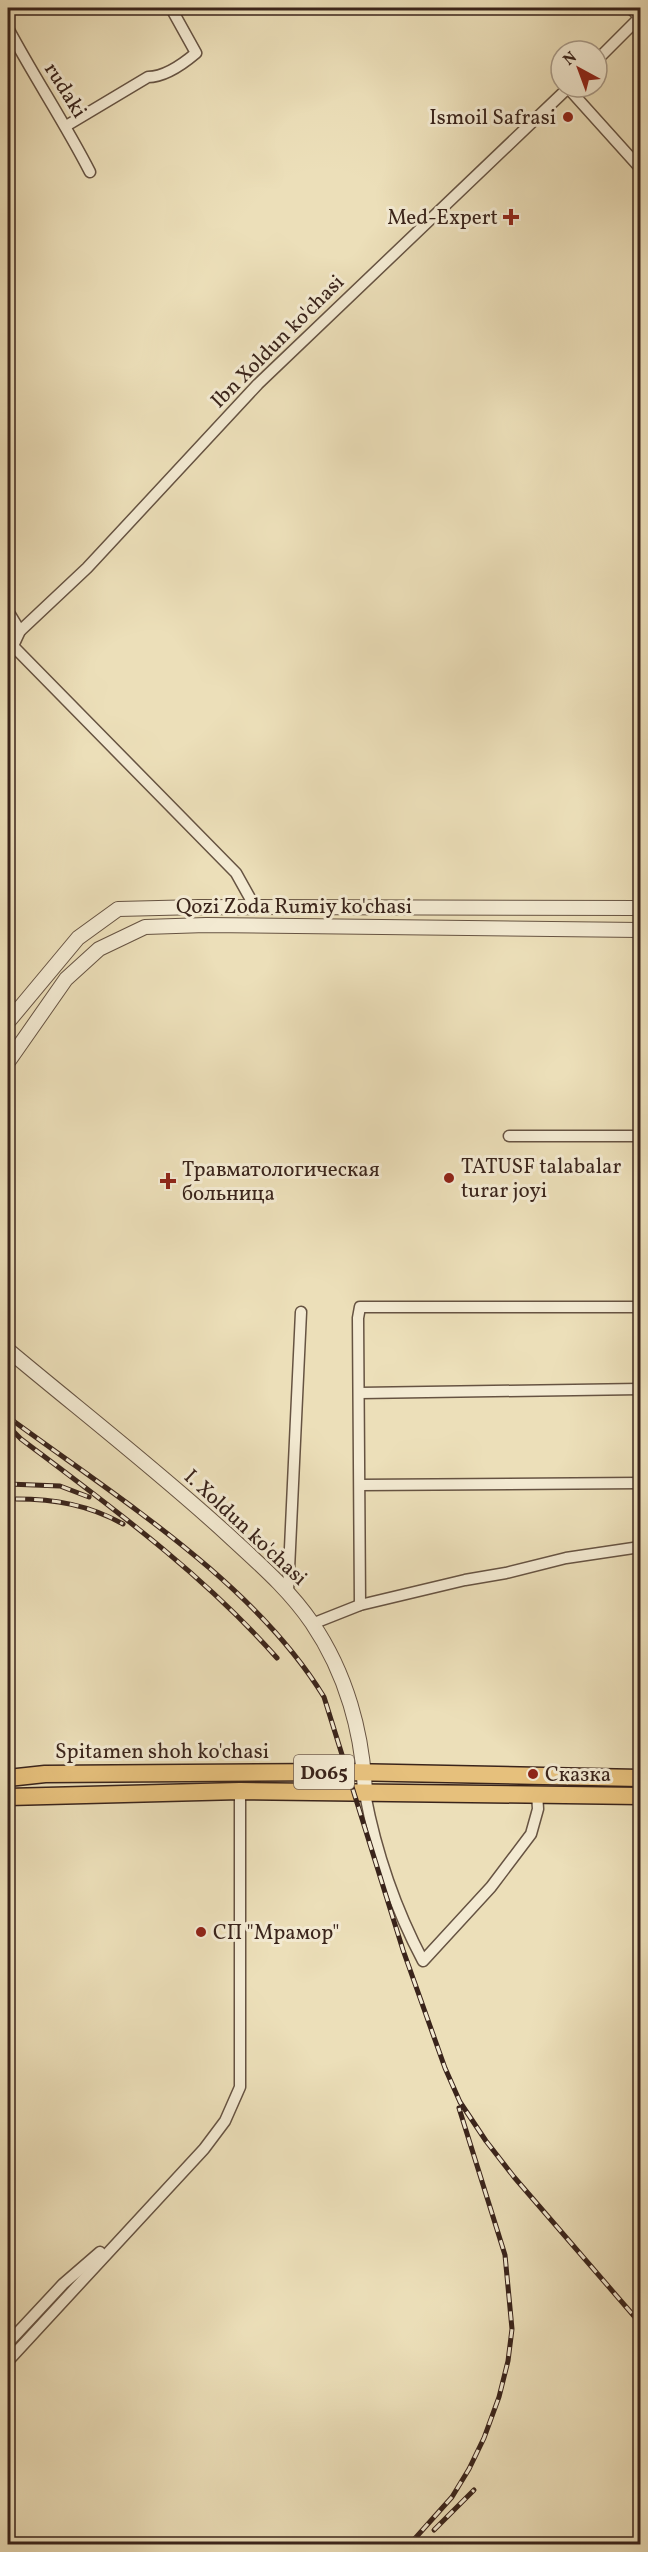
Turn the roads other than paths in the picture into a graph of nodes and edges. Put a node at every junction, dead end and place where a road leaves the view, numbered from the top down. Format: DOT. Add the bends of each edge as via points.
graph roads {
  1 [pos="171,8"];
  2 [pos="630,8"];
  3 [pos="640,17"];
  4 [pos="8,28"];
  5 [pos="609,48"];
  6 [pos="557,99"];
  7 [pos="579,99"];
  8 [pos="66,126"];
  9 [pos="640,168"];
  10 [pos="90,172"];
  11 [pos="8,610"];
  12 [pos="20,631"];
  13 [pos="255,908"];
  14 [pos="640,908"];
  15 [pos="640,930"];
  16 [pos="8,1022"];
  17 [pos="8,1062"];
  18 [pos="509,1136"];
  19 [pos="640,1136"];
  20 [pos="640,1307"];
  21 [pos="301,1312"];
  22 [pos="8,1350"];
  23 [pos="640,1389"];
  24 [pos="360,1393"];
  25 [pos="640,1483"];
  26 [pos="360,1485"];
  27 [pos="640,1547"];
  28 [pos="288,1591"];
  29 [pos="360,1605"];
  30 [pos="312,1624"];
  31 [pos="364,1772"];
  32 [pos="8,1778"];
  33 [pos="640,1778"];
  34 [pos="240,1791"];
  35 [pos="537,1793"];
  36 [pos="365,1794"];
  37 [pos="640,1796"];
  38 [pos="8,1797"];
  39 [pos="118,2240"];
  40 [pos="8,2343"];
  41 [pos="8,2361"];
  1 -- 8 [label="street" via="196,53"];
  2 -- 3 [label="street"];
  3 -- 5 [label="street"];
  4 -- 8 [label="street, rudaki"];
  6 -- 12 [label="street, Ibn Xoldun ko'chasi" via="312,330 87,568"];
  7 -- 9 [label="street"];
  8 -- 10 [label="street, rudaki"];
  11 -- 12 [label="street"];
  12 -- 13 [label="street" via="13,646 236,873"];
  13 -- 14 [label="street, Qozi Zoda Rumiy ko'chasi"];
  13 -- 16 [label="street, Qozi Zoda Rumiy ko'chasi" via="117,909 78,938"];
  15 -- 17 [label="street, Qozi Zoda Rumiy ko'chasi" via="145,927 99,949 66,979"];
  18 -- 19 [label="street"];
  20 -- 24 [label="street" via="360,1307"];
  21 -- 28 [label="street"];
  22 -- 28 [label="street, I. Xoldun ko'chasi" via="195,1505"];
  23 -- 24 [label="street"];
  24 -- 26 [label="street"];
  25 -- 26 [label="street"];
  26 -- 29 [label="street"];
  27 -- 29 [label="street" via="566,1558"];
  28 -- 30 [label="street, I. Xoldun ko'chasi"];
  29 -- 30 [label="street"];
  30 -- 31 [label="street, I. Xoldun ko'chasi" via="354,1711"];
  31 -- 32 [label="main road, Spitamen shoh ko'chasi / D065" via="45,1774"];
  31 -- 33 [label="main road, Spitamen shoh ko'chasi / D065"];
  31 -- 36 [label="street, I. Xoldun ko'chasi"];
  34 -- 36 [label="main road, Spitamen shoh ko'chasi / D065"];
  34 -- 38 [label="main road, Spitamen shoh ko'chasi / D065"];
  34 -- 39 [label="street" via="240,2087 225,2121 204,2149"];
  35 -- 36 [label="main road, Spitamen shoh ko'chasi / D065"];
  35 -- 36 [label="street" via="538,1809 531,1834 491,1887 423,1961 402,1922 372,1830"];
  35 -- 37 [label="main road, Spitamen shoh ko'chasi / D065"];
  39 -- 40 [label="street" via="63,2284"];
  39 -- 41 [label="street"];
}
